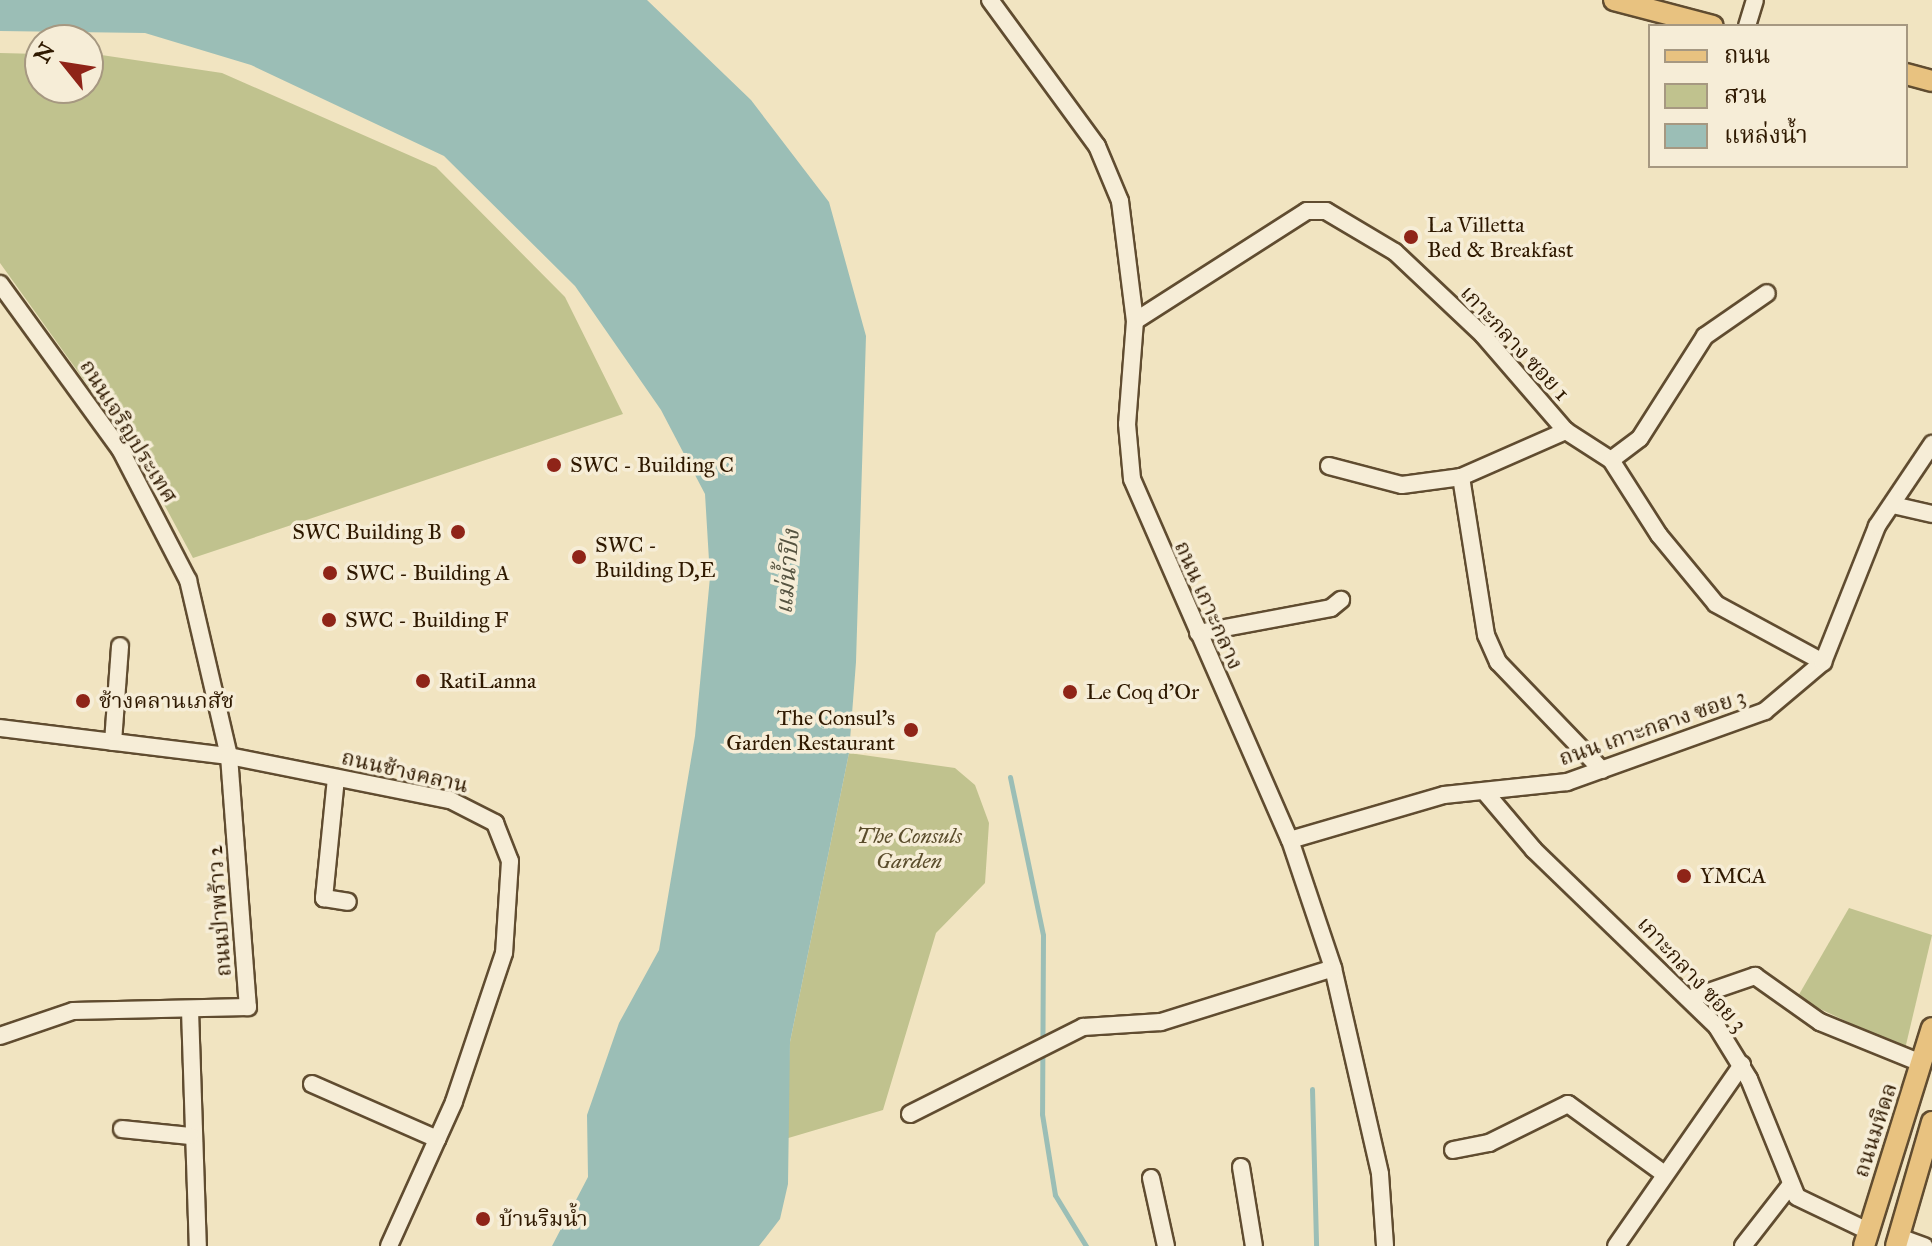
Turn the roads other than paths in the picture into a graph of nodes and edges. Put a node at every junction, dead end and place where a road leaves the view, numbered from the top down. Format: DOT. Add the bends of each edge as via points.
graph roads {
  1 [pos="990,0"];
  2 [pos="1614,0"];
  3 [pos="1755,0"];
  4 [pos="1705,24"];
  5 [pos="1748,24"];
  6 [pos="1908,75"];
  7 [pos="1932,81"];
  8 [pos="0,284"];
  9 [pos="1767,293"];
  10 [pos="1135,321"];
  11 [pos="1566,431"];
  12 [pos="1932,444"];
  13 [pos="1611,460"];
  14 [pos="1329,466"];
  15 [pos="1461,477"];
  16 [pos="1893,505"];
  17 [pos="1932,514"];
  18 [pos="1341,600"];
  19 [pos="1198,633"];
  20 [pos="120,646"];
  21 [pos="1823,662"];
  22 [pos="0,728"];
  23 [pos="113,742"];
  24 [pos="229,756"];
  25 [pos="1602,770"];
  26 [pos="336,778"];
  27 [pos="1484,791"];
  28 [pos="1290,840"];
  29 [pos="348,902"];
  30 [pos="1333,968"];
  31 [pos="1691,998"];
  32 [pos="190,1010"];
  33 [pos="1932,1028"];
  34 [pos="0,1036"];
  35 [pos="1921,1063"];
  36 [pos="1742,1065"];
  37 [pos="312,1084"];
  38 [pos="910,1114"];
  39 [pos="1932,1122"];
  40 [pos="122,1129"];
  41 [pos="190,1136"];
  42 [pos="437,1139"];
  43 [pos="1453,1150"];
  44 [pos="1241,1167"];
  45 [pos="1663,1173"];
  46 [pos="1151,1178"];
  47 [pos="1789,1187"];
  48 [pos="1866,1238"];
  49 [pos="1897,1241"];
  50 [pos="198,1246"];
  51 [pos="389,1246"];
  52 [pos="1166,1246"];
  53 [pos="1254,1246"];
  54 [pos="1385,1246"];
  55 [pos="1616,1246"];
  56 [pos="1743,1246"];
  57 [pos="1924,1246"];
  1 -- 10 [label="street, ถนน เกาะกลาง" via="1103,158 1120,201"];
  2 -- 4 [label="main road"];
  3 -- 5 [label="street"];
  6 -- 7 [label="main road"];
  8 -- 24 [label="street, ถนนเจริญประเทศ" via="109,433 155,510 188,580"];
  9 -- 13 [label="street" via="1705,336 1640,438"];
  10 -- 11 [label="street, เกาะกลาง ซอย 1" via="1307,211 1326,211 1395,252 1483,335"];
  10 -- 19 [label="street, ถนน เกาะกลาง" via="1127,424 1132,479"];
  11 -- 13 [label="street, เกาะกลาง ซอย 1"];
  11 -- 15 [label="street"];
  12 -- 16 [label="street"];
  13 -- 21 [label="street, เกาะกลาง ซอย 1" via="1659,535 1716,604"];
  14 -- 15 [label="street" via="1402,485"];
  15 -- 25 [label="street" via="1486,635 1498,662"];
  16 -- 17 [label="street"];
  16 -- 21 [label="street" via="1866,548"];
  18 -- 19 [label="street" via="1331,608"];
  19 -- 28 [label="street, ถนน เกาะกลาง"];
  20 -- 23 [label="street"];
  21 -- 25 [label="street, ถนน เกาะกลาง ซอย 3" via="1765,711"];
  22 -- 23 [label="street, ถนนช้างคลาน"];
  23 -- 24 [label="street, ถนนช้างคลาน"];
  24 -- 26 [label="street, ถนนช้างคลาน"];
  24 -- 32 [label="street, ถนนป่าพร้าว 2" via="248,1007"];
  25 -- 27 [label="street, ถนน เกาะกลาง ซอย 3"];
  26 -- 29 [label="street" via="324,898"];
  26 -- 42 [label="street, ถนนช้างคลาน" via="450,800 495,823 505,841 504,953"];
  27 -- 28 [label="street, ถนน เกาะกลาง ซอย 3"];
  27 -- 31 [label="street, เกาะกลาง ซอย 3" via="1534,850"];
  28 -- 30 [label="street, ถนน เกาะกลาง"];
  30 -- 38 [label="street" via="1161,1022 1083,1027"];
  30 -- 54 [label="street, ถนน เกาะกลาง" via="1380,1174"];
  31 -- 35 [label="street" via="1755,976 1820,1022"];
  31 -- 36 [label="street, เกาะกลาง ซอย 3"];
  32 -- 34 [label="street" via="73,1011"];
  32 -- 41 [label="street"];
  33 -- 35 [label="main road, ถนนมหิดล"];
  35 -- 48 [label="main road, ถนนมหิดล"];
  36 -- 45 [label="street"];
  36 -- 47 [label="street, เกาะกลาง ซอย 3"];
  37 -- 42 [label="street"];
  39 -- 49 [label="main road"];
  40 -- 41 [label="street"];
  41 -- 50 [label="street"];
  42 -- 51 [label="street, ถนนช้างคลาน"];
  43 -- 45 [label="street" via="1489,1143 1568,1104"];
  44 -- 53 [label="street"];
  45 -- 55 [label="street"];
  46 -- 52 [label="street"];
  47 -- 48 [label="street, เกาะกลาง ซอย 3" via="1814,1210"];
  47 -- 56 [label="street"];
  49 -- 57 [label="street"];
}
